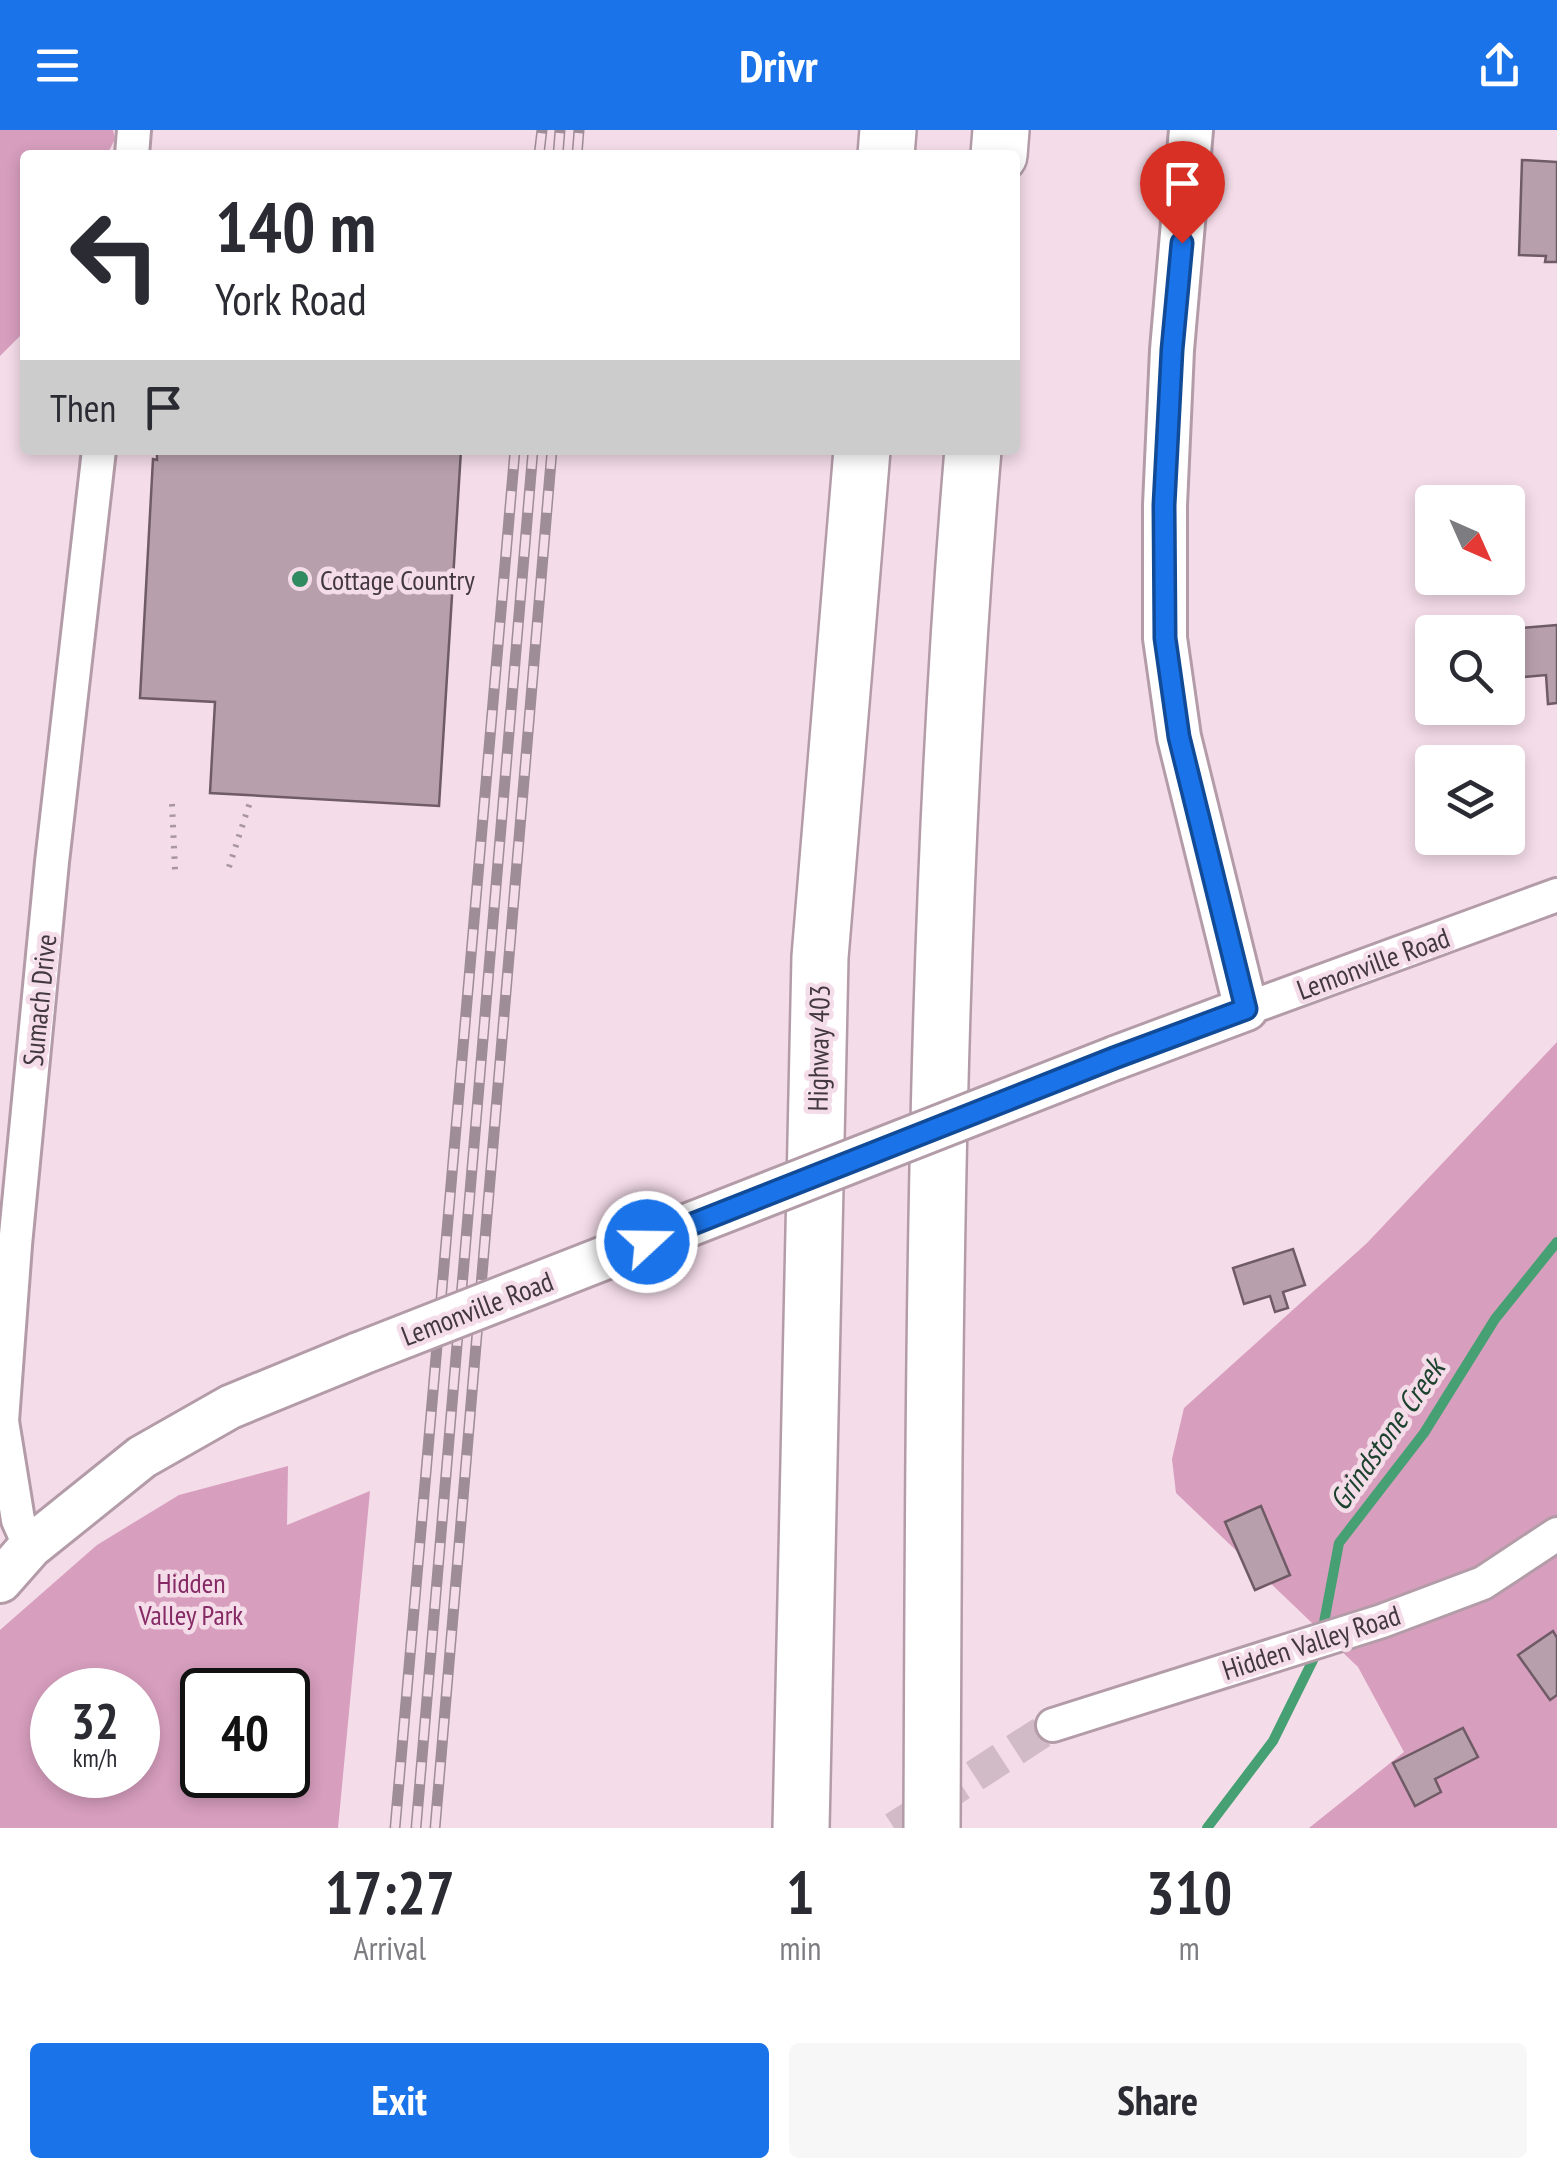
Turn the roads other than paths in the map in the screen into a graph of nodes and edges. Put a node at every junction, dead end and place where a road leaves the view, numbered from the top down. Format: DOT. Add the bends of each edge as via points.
graph roads {
  1 [pos="1191,130"];
  2 [pos="97,455"];
  3 [pos="862,455"];
  4 [pos="973,455"];
  5 [pos="1557,895"];
  6 [pos="1246,1009"];
  7 [pos="1557,1534"];
  8 [pos="30,1546"];
  9 [pos="0,1581"];
  10 [pos="1053,1726"];
  11 [pos="801,1828"];
  12 [pos="932,1828"];
  1 -- 6 [label="street" via="1164,505 1165,638 1179,737"];
  2 -- 8 [label="street, Sumach Drive" via="52,862 2,1420 18,1520"];
  3 -- 11 [label="highway, Highway 403" via="820,957"];
  4 -- 12 [label="highway" via="944,953"];
  5 -- 6 [label="street, Lemonville Road"];
  6 -- 8 [label="street, Lemonville Road, bridge" via="230,1407 142,1457"];
  7 -- 10 [label="street, Hidden Valley Road" via="1483,1583"];
  8 -- 9 [label="street, Lemonville Road"];
}
